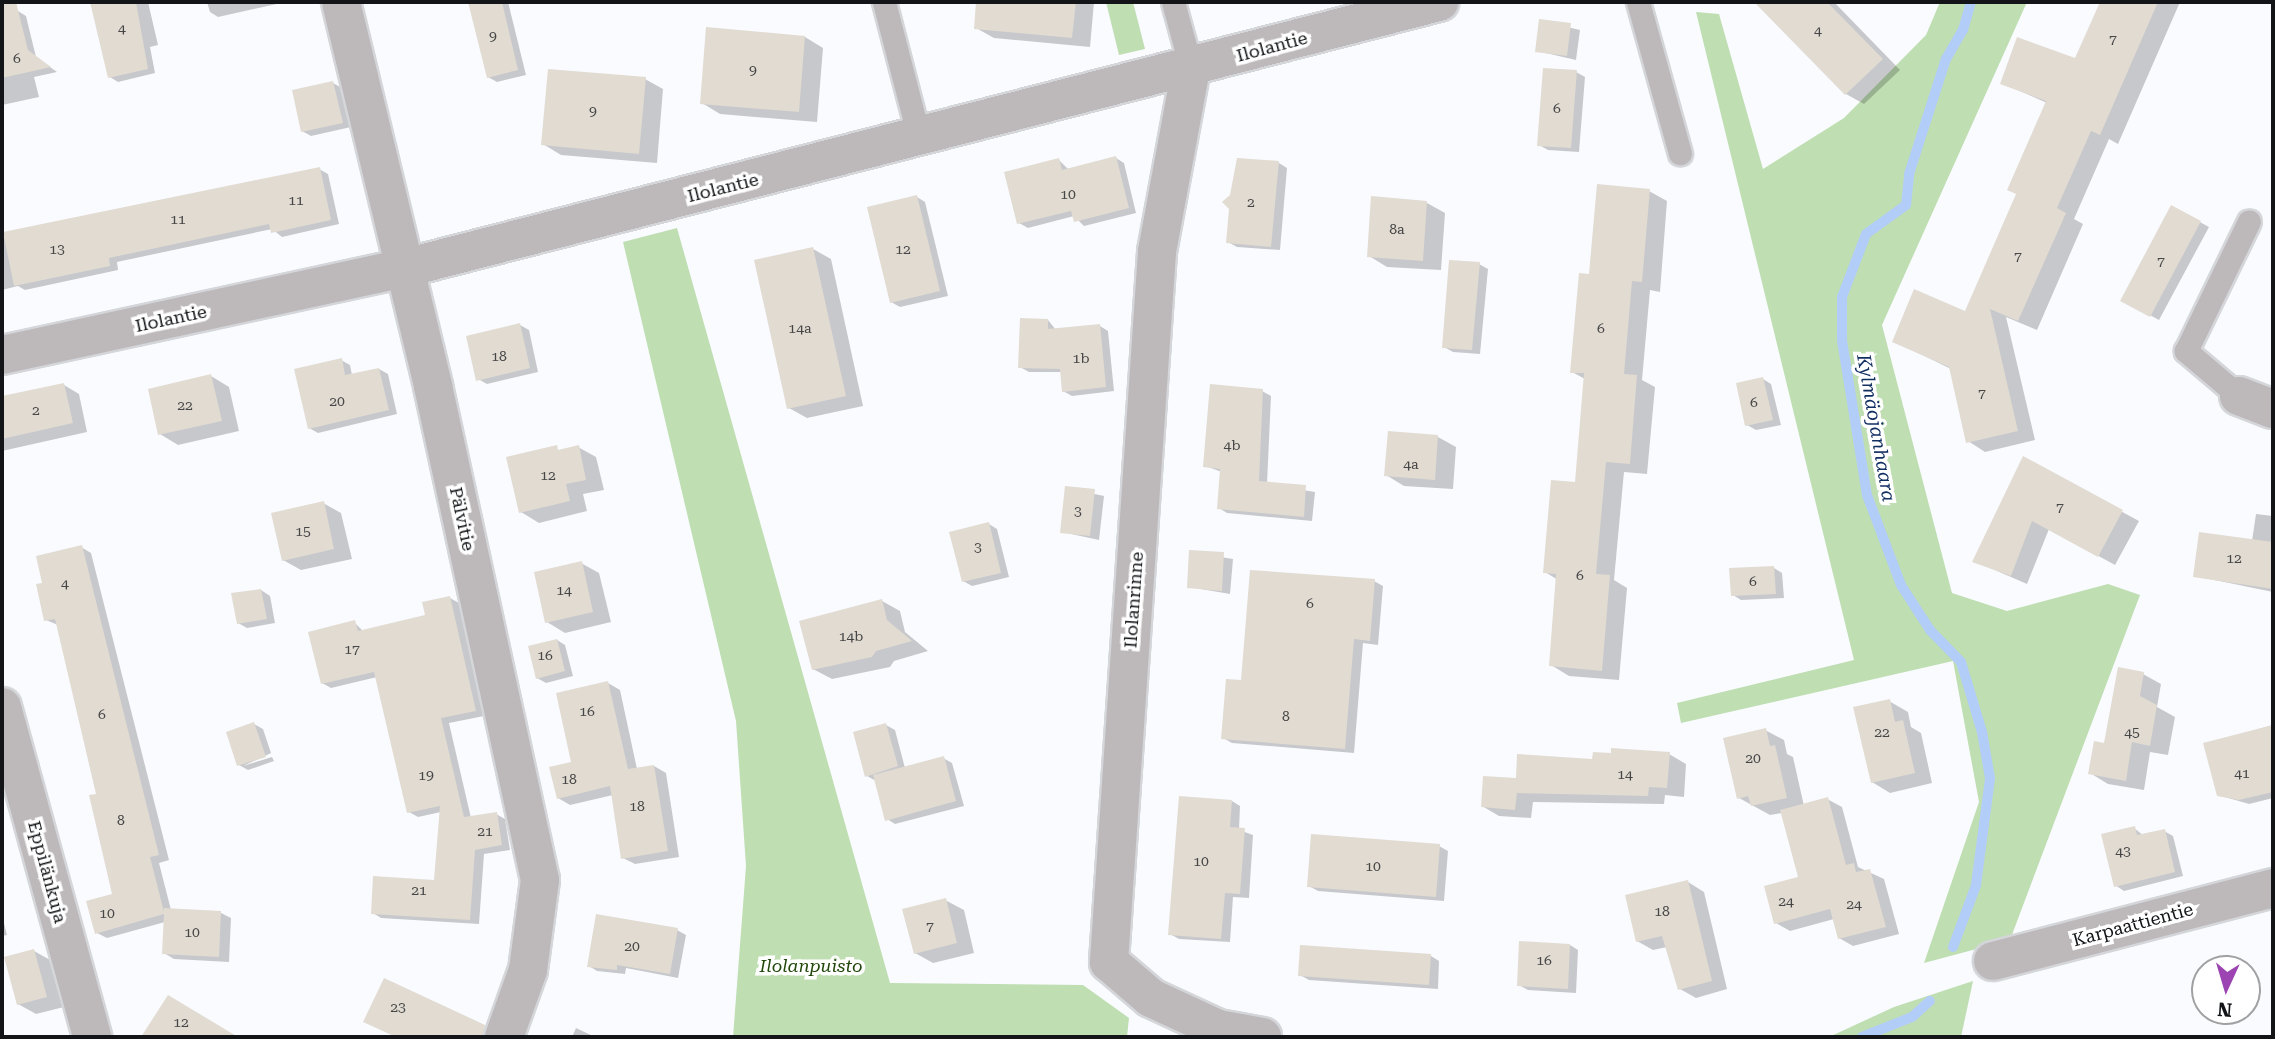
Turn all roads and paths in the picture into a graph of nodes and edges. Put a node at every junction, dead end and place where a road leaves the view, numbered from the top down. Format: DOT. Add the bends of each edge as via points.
graph roads {
  1 [pos="341,2"];
  2 [pos="884,2"];
  3 [pos="1173,2"];
  4 [pos="1439,2"];
  5 [pos="1638,2"];
  6 [pos="1191,68"];
  7 [pos="919,137"];
  8 [pos="1679,153"];
  9 [pos="2249,221"];
  10 [pos="405,268"];
  11 [pos="2,355"];
  12 [pos="2256,402"];
  13 [pos="2,707"];
  14 [pos="2273,888"];
  15 [pos="1993,961"];
  16 [pos="92,1037"];
  17 [pos="504,1037"];
  18 [pos="1262,1037"];
  1 -- 10 [label="street, Pälvitie"];
  2 -- 7 [label="lane"];
  3 -- 6 [label="lane"];
  4 -- 6 [label="street, Ilolantie"];
  5 -- 8 [label="lane"];
  6 -- 7 [label="street, Ilolantie"];
  6 -- 18 [label="street, Ilolanrinne" via="1157,252 1110,962 1151,998 1218,1029"];
  7 -- 10 [label="street, Ilolantie"];
  9 -- 12 [label="lane" via="2186,351"];
  10 -- 11 [label="street, Ilolantie"];
  10 -- 17 [label="street, Pälvitie" via="540,880 528,970"];
  13 -- 16 [label="street, Eppilänkuja"];
  14 -- 15 [label="street, Karpaattientie"];
}
